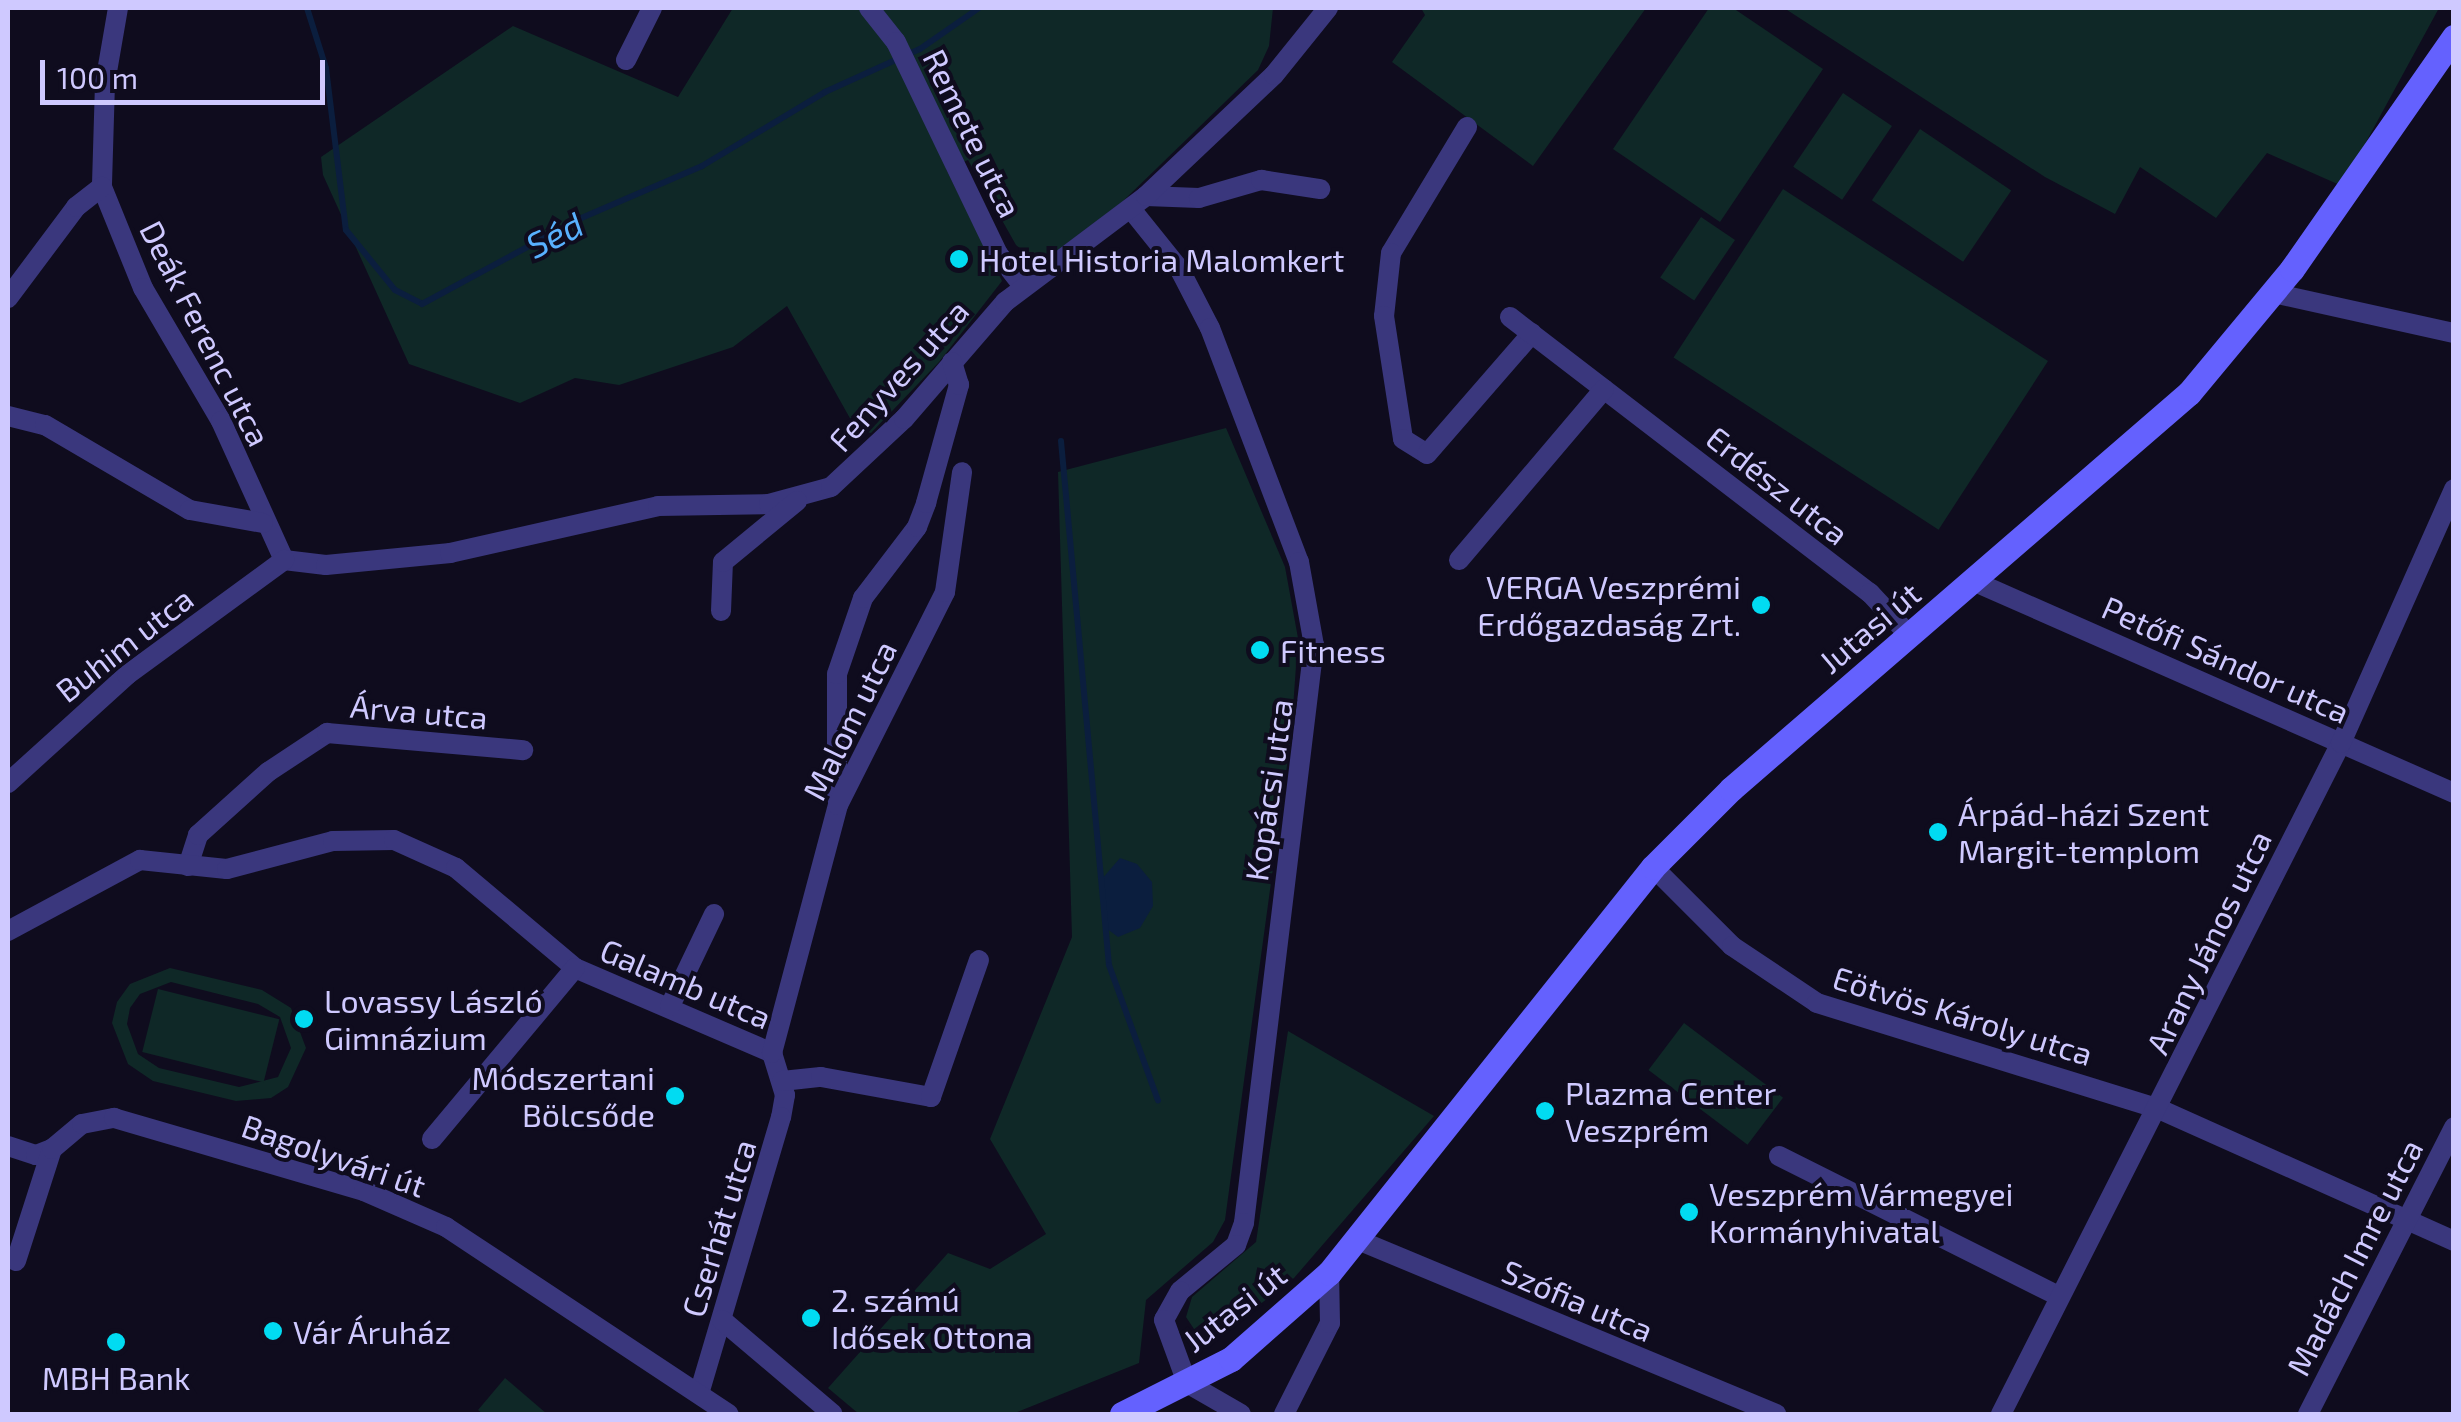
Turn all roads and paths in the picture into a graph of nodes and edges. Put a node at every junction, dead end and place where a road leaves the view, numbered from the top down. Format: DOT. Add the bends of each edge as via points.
graph roads {
  1 [pos="118,8"];
  2 [pos="652,8"];
  3 [pos="868,8"];
  4 [pos="1328,8"];
  5 [pos="2454,37"];
  6 [pos="626,60"];
  7 [pos="1467,126"];
  8 [pos="102,187"];
  9 [pos="1320,189"];
  10 [pos="1138,202"];
  11 [pos="1022,286"];
  12 [pos="2274,293"];
  13 [pos="8,298"];
  14 [pos="1510,316"];
  15 [pos="1532,333"];
  16 [pos="2454,333"];
  17 [pos="952,362"];
  18 [pos="1604,389"];
  19 [pos="8,416"];
  20 [pos="962,472"];
  21 [pos="2454,489"];
  22 [pos="799,500"];
  23 [pos="262,523"];
  24 [pos="284,560"];
  25 [pos="1459,560"];
  26 [pos="1973,582"];
  27 [pos="721,612"];
  28 [pos="1908,635"];
  29 [pos="2341,743"];
  30 [pos="523,750"];
  31 [pos="8,782"];
  32 [pos="2454,793"];
  33 [pos="838,804"];
  34 [pos="181,865"];
  35 [pos="1654,867"];
  36 [pos="714,914"];
  37 [pos="8,931"];
  38 [pos="979,960"];
  39 [pos="575,968"];
  40 [pos="670,1006"];
  41 [pos="772,1053"];
  42 [pos="782,1081"];
  43 [pos="2159,1109"];
  44 [pos="2454,1127"];
  45 [pos="432,1139"];
  46 [pos="8,1146"];
  47 [pos="52,1150"];
  48 [pos="1779,1156"];
  49 [pos="2405,1220"];
  50 [pos="1358,1240"];
  51 [pos="2454,1242"];
  52 [pos="16,1261"];
  53 [pos="1329,1273"];
  54 [pos="2060,1297"];
  55 [pos="722,1320"];
  56 [pos="1187,1383"];
  57 [pos="700,1391"];
  58 [pos="730,1414"];
  59 [pos="833,1414"];
  60 [pos="1122,1414"];
  61 [pos="1241,1414"];
  62 [pos="1284,1414"];
  63 [pos="1776,1414"];
  64 [pos="2001,1414"];
  65 [pos="2308,1414"];
  1 -- 8 [label="street, Deák Ferenc utca" via="105,83"];
  2 -- 6 [label="street"];
  3 -- 11 [label="street, Remete utca" via="896,42 951,162"];
  4 -- 10 [label="street, Fenyves utca" via="1274,75"];
  5 -- 12 [label="street, Jutasi út"];
  7 -- 15 [label="street" via="1391,253 1384,316 1404,439 1427,454"];
  8 -- 13 [label="street" via="76,207"];
  8 -- 23 [label="street, Deák Ferenc utca" via="143,288 236,452"];
  9 -- 10 [label="street" via="1261,180 1200,198"];
  10 -- 11 [label="street, Fenyves utca"];
  10 -- 56 [label="street, Kopácsi utca" via="1210,328 1299,562 1314,645 1244,1223 1236,1244 1180,1290 1164,1320"];
  11 -- 17 [label="street, Fenyves utca"];
  12 -- 16 [label="street"];
  12 -- 26 [label="street, Jutasi út" via="2154,428"];
  14 -- 15 [label="street, Erdész utca"];
  15 -- 18 [label="street, Erdész utca"];
  17 -- 22 [label="street, Fenyves utca" via="857,468"];
  17 -- 33 [label="street" via="959,384 926,502 917,526 863,598 837,674"];
  18 -- 25 [label="street"];
  18 -- 28 [label="street, Erdész utca" via="1870,593"];
  19 -- 23 [label="street" via="44,425 190,510"];
  20 -- 33 [label="street, Malom utca" via="944,592"];
  21 -- 29 [label="street, Arany János utca"];
  22 -- 24 [label="street, Fenyves utca" via="658,506 450,553 326,565"];
  22 -- 27 [label="street" via="723,562"];
  23 -- 24 [label="street, Deák Ferenc utca"];
  24 -- 31 [label="street, Buhim utca" via="127,675"];
  26 -- 28 [label="street, Jutasi út"];
  26 -- 29 [label="street, Petőfi Sándor utca"];
  28 -- 35 [label="street, Jutasi út" via="1730,788"];
  29 -- 32 [label="street, Petőfi Sándor utca"];
  29 -- 43 [label="street, Arany János utca"];
  30 -- 34 [label="street, Árva utca" via="327,733 268,772 198,835"];
  33 -- 41 [label="street, Malom utca"];
  34 -- 37 [label="street, Galamb utca" via="128,863"];
  34 -- 39 [label="street, Galamb utca" via="227,869 332,841 394,840 456,868"];
  35 -- 43 [label="street, Eötvös Károly utca" via="1732,946 1818,1003"];
  35 -- 50 [label="street, Jutasi út"];
  36 -- 40 [label="street"];
  38 -- 42 [label="street" via="931,1097 821,1077"];
  39 -- 40 [label="street, Galamb utca"];
  39 -- 45 [label="street, Galamb utca"];
  40 -- 41 [label="street, Galamb utca"];
  41 -- 42 [label="street, Galamb utca"];
  42 -- 55 [label="street, Cserhát utca" via="781,1118"];
  43 -- 49 [label="street, Eötvös Károly utca"];
  43 -- 54 [label="street, Arany János utca"];
  44 -- 49 [label="street, Madách Imre utca"];
  46 -- 47 [label="street" via="36,1154"];
  47 -- 52 [label="street"];
  47 -- 57 [label="street, Bagolyvári út" via="82,1124 114,1118 364,1191 475,1243"];
  48 -- 54 [label="street"];
  49 -- 51 [label="street, Eötvös Károly utca"];
  49 -- 65 [label="street, Madách Imre utca"];
  50 -- 53 [label="street, Jutasi út"];
  50 -- 63 [label="street, Szófia utca"];
  53 -- 56 [label="street, Jutasi út" via="1230,1359"];
  53 -- 62 [label="street, Jutasi út" via="1330,1323"];
  54 -- 64 [label="street, Arany János utca"];
  55 -- 57 [label="street, Cserhát utca"];
  55 -- 59 [label="street"];
  56 -- 60 [label="street, Jutasi út"];
  56 -- 61 [label="street"];
  57 -- 58 [label="street, Bagolyvári út"];
}
